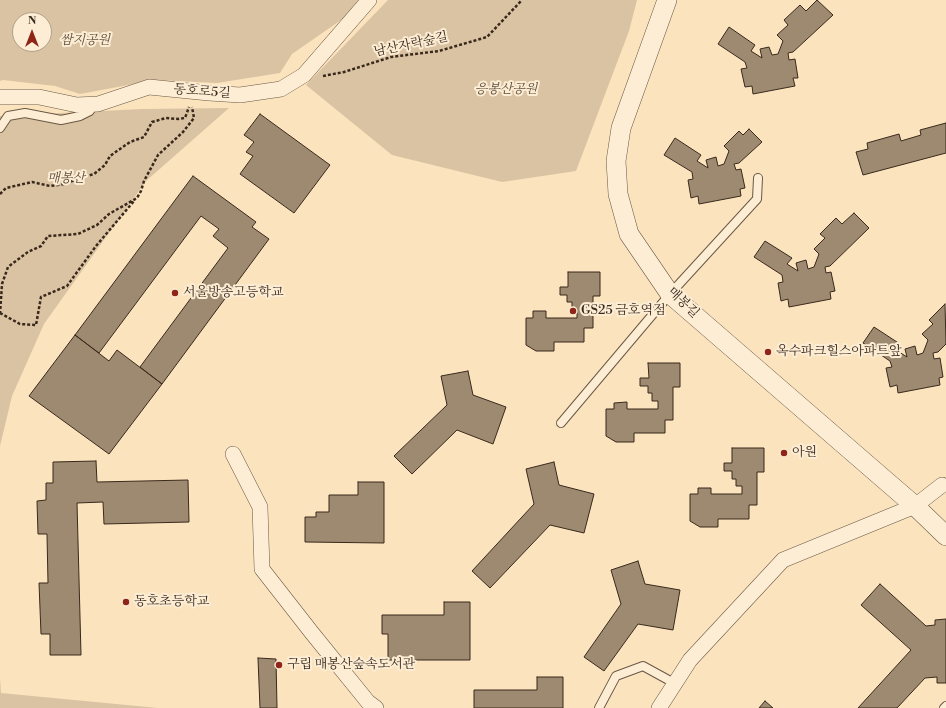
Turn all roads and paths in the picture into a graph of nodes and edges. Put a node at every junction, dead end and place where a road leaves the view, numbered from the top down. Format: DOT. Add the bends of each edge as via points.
graph roads {
  1 [pos="369,0"];
  2 [pos="522,0"];
  3 [pos="667,0"];
  4 [pos="320,77"];
  5 [pos="0,97"];
  6 [pos="92,104"];
  7 [pos="0,128"];
  8 [pos="758,178"];
  9 [pos="0,194"];
  10 [pos="137,198"];
  11 [pos="670,294"];
  12 [pos="0,314"];
  13 [pos="561,423"];
  14 [pos="233,454"];
  15 [pos="942,485"];
  16 [pos="915,506"];
  17 [pos="946,536"];
  18 [pos="674,683"];
  19 [pos="946,706"];
  20 [pos="376,708"];
  21 [pos="599,708"];
  22 [pos="659,708"];
  23 [pos="944,708"];
  1 -- 6 [label="street, 동호로5길" via="304,75 281,89 240,95 149,87"];
  2 -- 4 [label="path, 남산자락숲길" via="487,36 440,51 391,57"];
  3 -- 11 [label="street, 매봉길" via="621,128 616,161 618,194 629,234"];
  5 -- 6 [label="street, 동호로5길" via="39,97 77,105"];
  6 -- 7 [label="lane" via="90,112 61,120 25,113 8,116"];
  8 -- 11 [label="lane" via="757,199"];
  9 -- 10 [label="path" via="6,188 32,182 50,186 66,184 94,174 105,165 110,156 130,142 144,137 152,122 166,118 186,118 191,102 194,118 158,155"];
  10 -- 12 [label="path" via="109,214 97,225 78,234 48,236 41,246 8,267 2,284"];
  10 -- 12 [label="path" via="96,246 67,286 41,297 36,325 20,324"];
  11 -- 13 [label="lane"];
  11 -- 16 [label="street, 매봉길"];
  14 -- 20 [label="street" via="260,507 262,569 335,662"];
  15 -- 16 [label="street"];
  16 -- 17 [label="street, 매봉길"];
  16 -- 18 [label="street" via="783,560 690,660"];
  18 -- 21 [label="lane" via="643,666 616,676"];
  18 -- 22 [label="street"];
  19 -- 23 [label="lane"];
}
